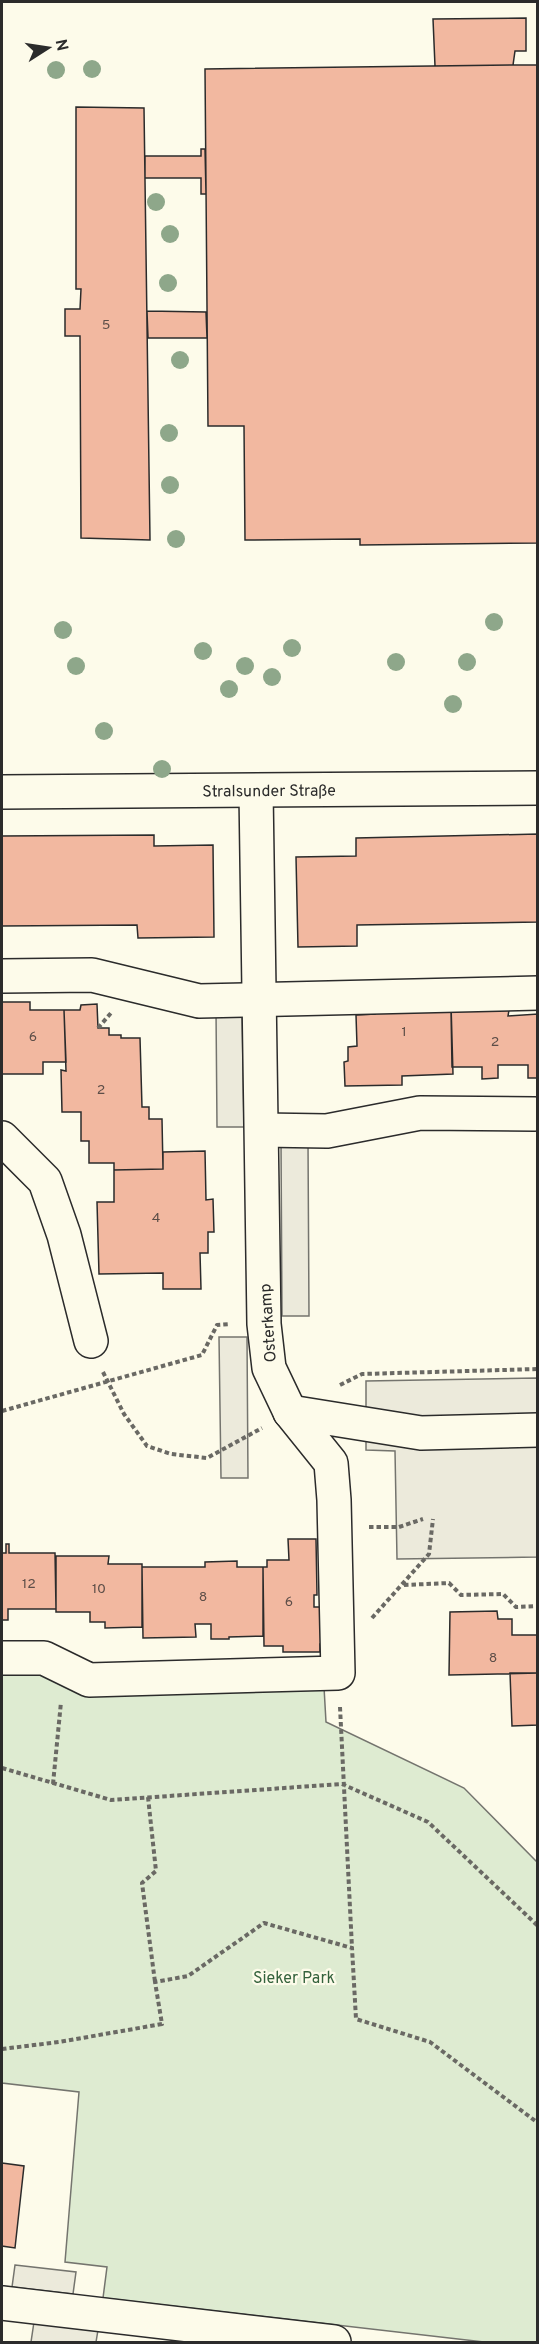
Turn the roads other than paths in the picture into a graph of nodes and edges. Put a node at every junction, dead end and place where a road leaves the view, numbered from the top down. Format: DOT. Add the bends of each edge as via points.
graph roads {
  1 [pos="537,788"];
  2 [pos="256,791"];
  3 [pos="2,792"];
  4 [pos="2,976"];
  5 [pos="537,993"];
  6 [pos="260,1000"];
  7 [pos="535,1114"];
  8 [pos="262,1130"];
  9 [pos="2,1138"];
  10 [pos="91,1341"];
  11 [pos="290,1412"];
  12 [pos="537,1430"];
  13 [pos="2,1658"];
  14 [pos="2,2303"];
  15 [pos="334,2343"];
  1 -- 2 [label="street, Stralsunder Straße"];
  2 -- 3 [label="street, Stralsunder Straße"];
  2 -- 6 [label="street, Osterkamp"];
  4 -- 6 [label="street" via="92,975 199,1001"];
  5 -- 6 [label="street"];
  6 -- 8 [label="street, Osterkamp"];
  7 -- 8 [label="street" via="420,1113 327,1131"];
  8 -- 11 [label="street, Osterkamp" via="264,1324 270,1368"];
  9 -- 10 [label="street" via="45,1181 64,1235"];
  11 -- 12 [label="street" via="421,1432"];
  11 -- 13 [label="street, Osterkamp" via="331,1463 338,1664 89,1680 44,1658"];
  14 -- 15 [label="street"];
}
